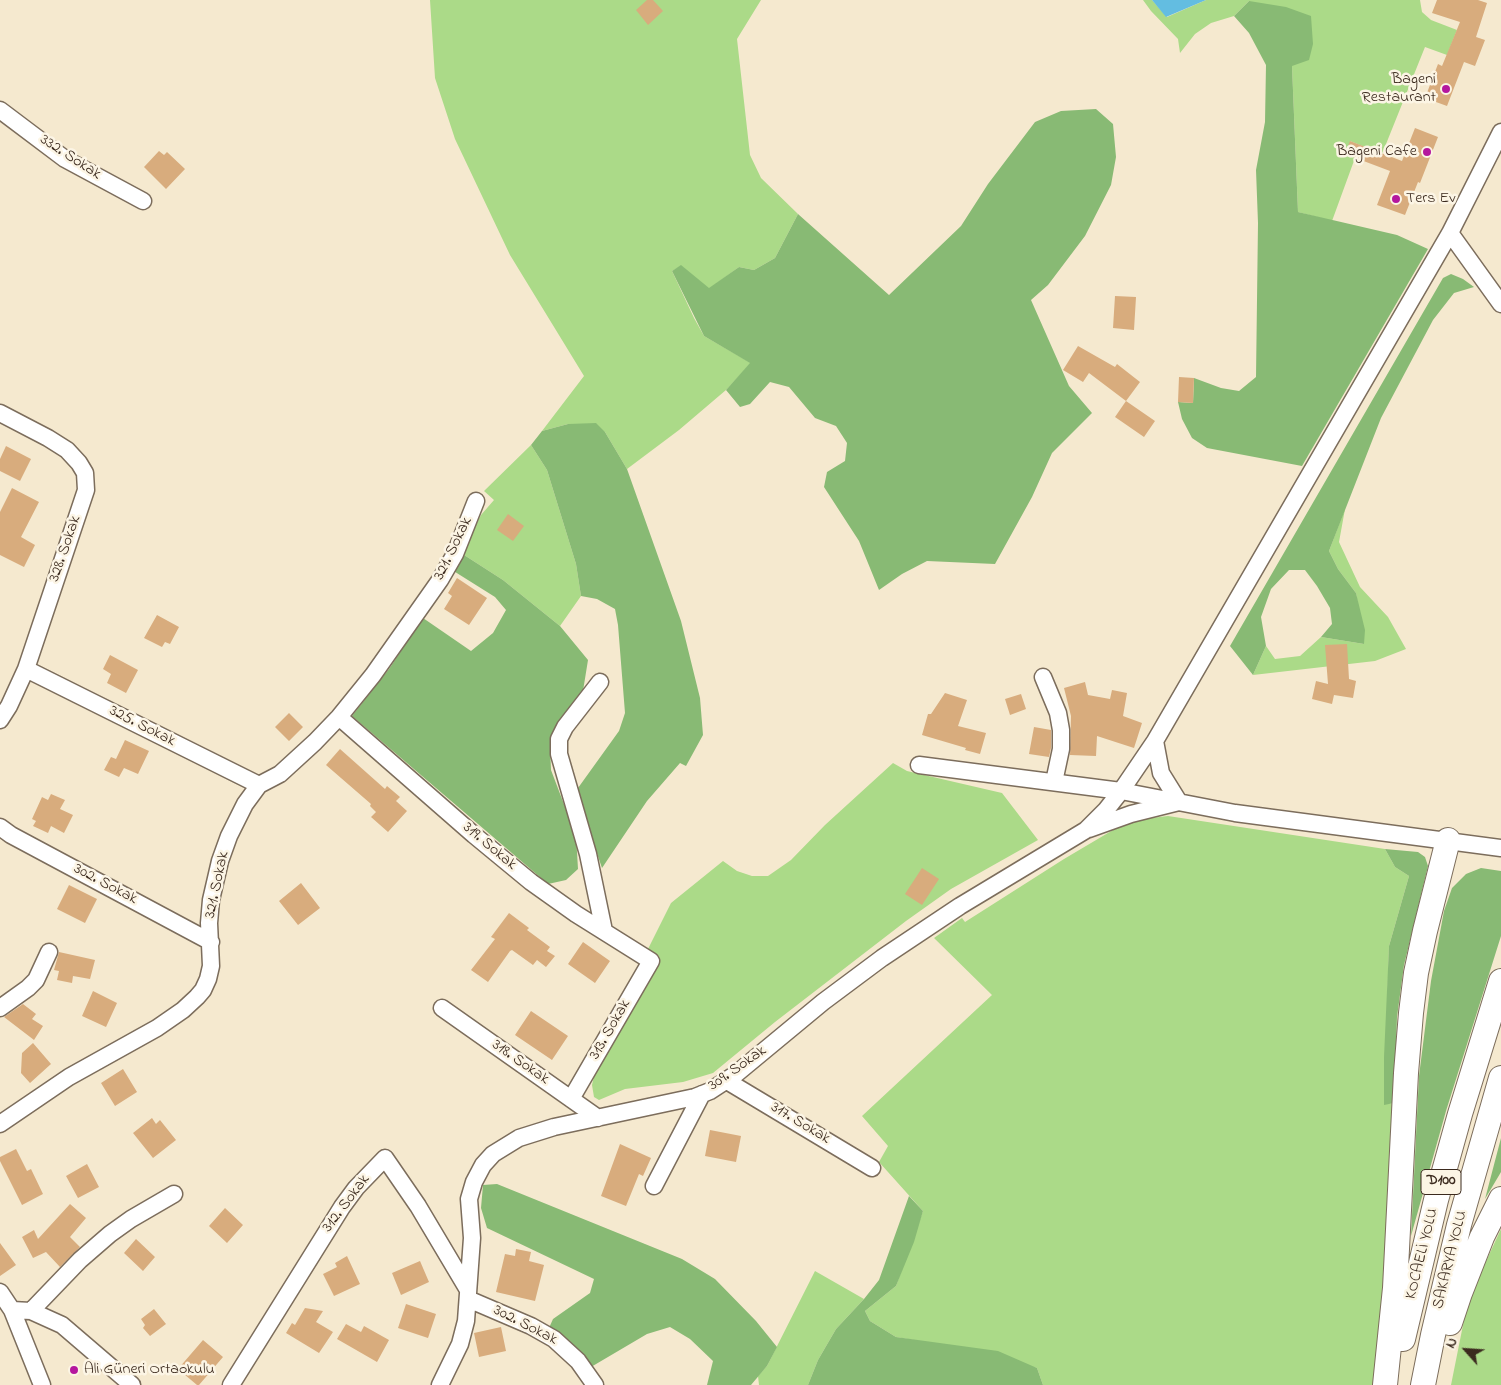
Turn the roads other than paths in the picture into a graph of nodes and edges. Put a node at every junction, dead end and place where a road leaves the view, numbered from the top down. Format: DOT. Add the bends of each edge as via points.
graph roads {
  1 [pos="0,110"];
  2 [pos="1501,132"];
  3 [pos="143,201"];
  4 [pos="1450,233"];
  5 [pos="1501,304"];
  6 [pos="0,413"];
  7 [pos="476,501"];
  8 [pos="26,669"];
  9 [pos="1043,677"];
  10 [pos="600,682"];
  11 [pos="340,717"];
  12 [pos="0,720"];
  13 [pos="1155,741"];
  14 [pos="919,764"];
  15 [pos="1054,782"];
  16 [pos="259,785"];
  17 [pos="1121,791"];
  18 [pos="1178,802"];
  19 [pos="0,827"];
  20 [pos="1086,830"];
  21 [pos="1448,840"];
  22 [pos="1501,848"];
  23 [pos="604,931"];
  24 [pos="211,942"];
  25 [pos="49,952"];
  26 [pos="651,961"];
  27 [pos="1501,982"];
  28 [pos="0,1008"];
  29 [pos="442,1008"];
  30 [pos="1501,1078"];
  31 [pos="727,1080"];
  32 [pos="702,1094"];
  33 [pos="571,1099"];
  34 [pos="598,1118"];
  35 [pos="0,1124"];
  36 [pos="872,1168"];
  37 [pos="654,1186"];
  38 [pos="174,1194"];
  39 [pos="1501,1199"];
  40 [pos="0,1292"];
  41 [pos="468,1294"];
  42 [pos="12,1310"];
  43 [pos="31,1311"];
  44 [pos="42,1385"];
  45 [pos="132,1385"];
  46 [pos="231,1385"];
  47 [pos="440,1385"];
  48 [pos="595,1385"];
  49 [pos="1385,1385"];
  50 [pos="1394,1385"];
  51 [pos="1423,1385"];
  52 [pos="1432,1385"];
  1 -- 3 [label="street, 332. Sokak" via="65,159"];
  2 -- 4 [label="street, 309. Sokak"];
  4 -- 5 [label="street"];
  4 -- 13 [label="street, 309. Sokak"];
  6 -- 8 [label="street, 328. Sokak" via="67,450 85,473 86,490"];
  7 -- 11 [label="street, 321. Sokak" via="455,554 440,580"];
  8 -- 12 [label="street, 328. Sokak"];
  8 -- 16 [label="street, 325. Sokak"];
  9 -- 15 [label="street" via="1058,713 1061,730 1061,749"];
  10 -- 23 [label="street" via="565,727 559,739 558,754 588,854"];
  11 -- 16 [label="street, 321. Sokak" via="295,762"];
  11 -- 23 [label="street, 319. Sokak" via="531,882"];
  13 -- 17 [label="street, 309. Sokak"];
  13 -- 18 [label="street" via="1161,772"];
  14 -- 15 [label="street"];
  15 -- 17 [label="street"];
  16 -- 24 [label="street, 321. Sokak" via="245,804 220,861 209,923"];
  17 -- 18 [label="street"];
  17 -- 20 [label="street, 309. Sokak"];
  18 -- 20 [label="street"];
  18 -- 21 [label="street" via="1235,813"];
  19 -- 24 [label="street, 302. Sokak"];
  20 -- 31 [label="street, 309. Sokak" via="960,906 882,958"];
  21 -- 22 [label="street"];
  21 -- 49 [label="highway" via="1416,973 1411,1013 1395,1288"];
  23 -- 26 [label="street, 319. Sokak"];
  24 -- 35 [label="street, 321. Sokak" via="208,980 198,998 157,1028 69,1077"];
  25 -- 28 [label="street" via="36,980"];
  26 -- 33 [label="street, 313. Sokak"];
  27 -- 50 [label="highway, KOCAELİ YOLU / D100" via="1436,1200 1408,1312"];
  29 -- 33 [label="street, 318. Sokak"];
  30 -- 51 [label="highway, SAKARYA YOLU / D100" via="1459,1225"];
  31 -- 32 [label="street, 309. Sokak"];
  31 -- 36 [label="street, 317. Sokak"];
  32 -- 34 [label="street, 309. Sokak"];
  32 -- 37 [label="street"];
  33 -- 34 [label="street, 318. Sokak"];
  34 -- 41 [label="street, 309. Sokak" via="519,1138 493,1154 483,1166 474,1182 470,1199 472,1238"];
  38 -- 43 [label="street" via="110,1234"];
  39 -- 52 [label="highway" via="1460,1293"];
  40 -- 42 [label="street"];
  41 -- 46 [label="street, 312. Sokak" via="418,1206 386,1158 342,1207"];
  41 -- 47 [label="street, 309. Sokak" via="460,1344"];
  41 -- 48 [label="street, 302. Sokak" via="554,1339 578,1361"];
  42 -- 43 [label="street"];
  42 -- 44 [label="street"];
  43 -- 45 [label="street" via="62,1325"];
}
